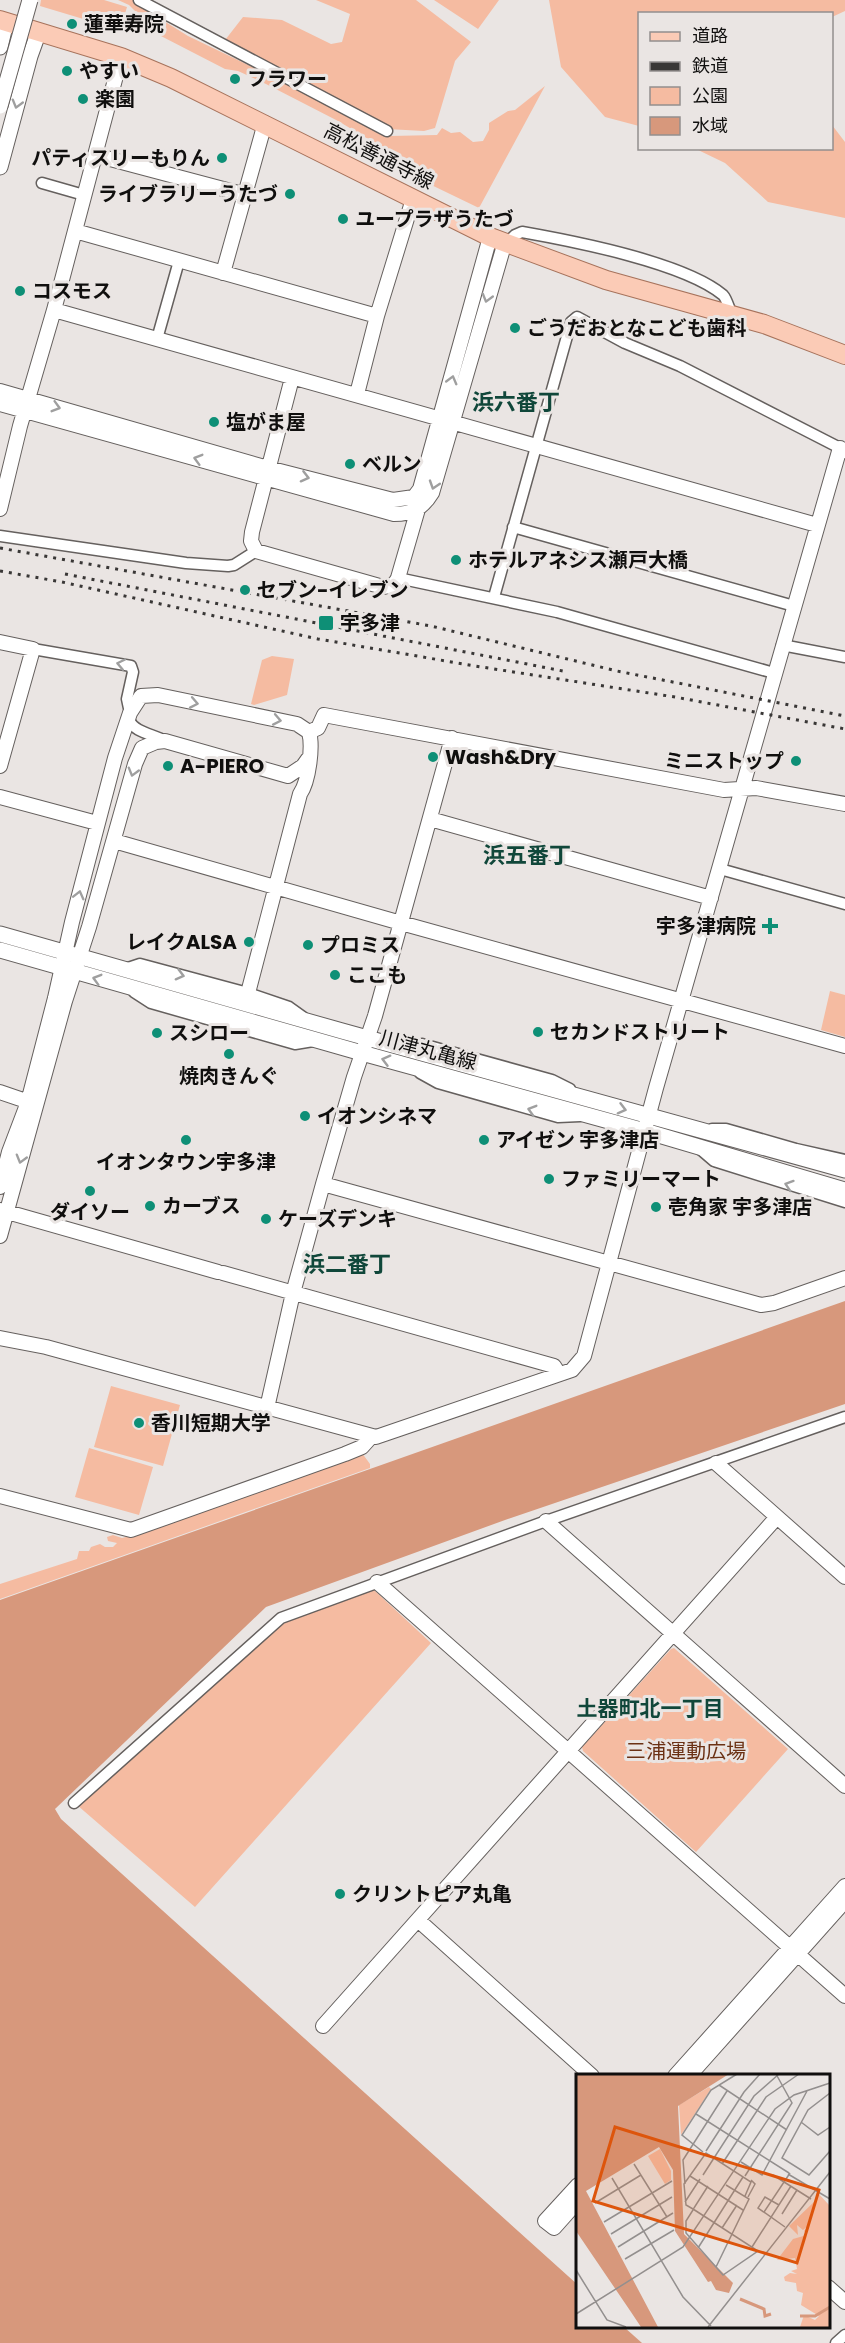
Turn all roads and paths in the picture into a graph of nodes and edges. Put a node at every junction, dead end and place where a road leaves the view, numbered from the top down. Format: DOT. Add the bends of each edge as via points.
graph roads {
  1 [pos="30,0"];
  2 [pos="139,0"];
  3 [pos="4,17"];
  4 [pos="39,31"];
  5 [pos="0,47"];
  6 [pos="121,57"];
  7 [pos="0,106"];
  8 [pos="265,123"];
  9 [pos="387,131"];
  10 [pos="95,155"];
  11 [pos="0,167"];
  12 [pos="42,183"];
  13 [pos="84,195"];
  14 [pos="246,195"];
  15 [pos="413,199"];
  16 [pos="75,231"];
  17 [pos="500,241"];
  18 [pos="180,261"];
  19 [pos="224,273"];
  20 [pos="54,310"];
  21 [pos="732,315"];
  22 [pos="377,316"];
  23 [pos="157,339"];
  24 [pos="845,355"];
  25 [pos="292,378"];
  26 [pos="0,392"];
  27 [pos="357,394"];
  28 [pos="0,404"];
  29 [pos="27,405"];
  30 [pos="446,420"];
  31 [pos="536,444"];
  32 [pos="842,449"];
  33 [pos="267,473"];
  34 [pos="416,503"];
  35 [pos="0,509"];
  36 [pos="817,525"];
  37 [pos="513,528"];
  38 [pos="0,536"];
  39 [pos="256,551"];
  40 [pos="398,578"];
  41 [pos="494,597"];
  42 [pos="794,606"];
  43 [pos="0,642"];
  44 [pos="782,645"];
  45 [pos="33,649"];
  46 [pos="845,657"];
  47 [pos="774,673"];
  48 [pos="130,716"];
  49 [pos="309,732"];
  50 [pos="452,738"];
  51 [pos="165,741"];
  52 [pos="308,759"];
  53 [pos="0,766"];
  54 [pos="288,776"];
  55 [pos="743,788"];
  56 [pos="300,794"];
  57 [pos="0,796"];
  58 [pos="845,804"];
  59 [pos="430,819"];
  60 [pos="97,824"];
  61 [pos="114,841"];
  62 [pos="720,869"];
  63 [pos="276,887"];
  64 [pos="711,897"];
  65 [pos="845,904"];
  66 [pos="401,923"];
  67 [pos="1,934"];
  68 [pos="3,952"];
  69 [pos="64,952"];
  70 [pos="80,957"];
  71 [pos="124,969"];
  72 [pos="68,970"];
  73 [pos="248,993"];
  74 [pos="683,1000"];
  75 [pos="311,1023"];
  76 [pos="367,1038"];
  77 [pos="845,1046"];
  78 [pos="362,1053"];
  79 [pos="0,1092"];
  80 [pos="32,1103"];
  81 [pos="590,1108"];
  82 [pos="647,1124"];
  83 [pos="697,1130"];
  84 [pos="695,1146"];
  85 [pos="845,1160"];
  86 [pos="845,1170"];
  87 [pos="323,1184"];
  88 [pos="0,1187"];
  89 [pos="845,1190"];
  90 [pos="845,1202"];
  91 [pos="3,1211"];
  92 [pos="0,1236"];
  93 [pos="608,1262"];
  94 [pos="845,1278"];
  95 [pos="293,1293"];
  96 [pos="0,1330"];
  97 [pos="0,1338"];
  98 [pos="46,1347"];
  99 [pos="559,1374"];
  100 [pos="267,1408"];
  101 [pos="845,1417"];
  102 [pos="371,1437"];
  103 [pos="716,1463"];
  104 [pos="0,1496"];
  105 [pos="777,1517"];
  106 [pos="546,1521"];
  107 [pos="845,1577"];
  108 [pos="377,1582"];
  109 [pos="674,1634"];
  110 [pos="568,1751"];
  111 [pos="845,1786"];
  112 [pos="74,1803"];
  113 [pos="845,1886"];
  114 [pos="845,1901"];
  115 [pos="418,1920"];
  116 [pos="793,1951"];
  117 [pos="845,1996"];
  118 [pos="323,2026"];
  119 [pos="590,2074"];
  120 [pos="677,2074"];
  121 [pos="691,2074"];
  122 [pos="576,2187"];
  123 [pos="576,2203"];
  124 [pos="830,2289"];
  125 [pos="845,2302"];
  126 [pos="845,2335"];
  127 [pos="836,2343"];
  1 -- 7 [label="main road, bridge"];
  2 -- 9 [label="street"];
  3 -- 4 [label="main road, 高松善通寺線"];
  3 -- 5 [label="main road"];
  4 -- 6 [label="main road, 高松善通寺線"];
  4 -- 11 [label="main road, one-way"];
  6 -- 8 [label="main road, 高松善通寺線"];
  6 -- 10 [label="street"];
  8 -- 14 [label="street"];
  8 -- 15 [label="main road, 高松善通寺線"];
  10 -- 13 [label="street"];
  10 -- 14 [label="street"];
  12 -- 13 [label="street"];
  13 -- 16 [label="street"];
  14 -- 19 [label="street"];
  15 -- 17 [label="main road, 高松善通寺線"];
  15 -- 22 [label="street"];
  16 -- 18 [label="street"];
  16 -- 20 [label="street"];
  17 -- 21 [label="main road, 高松善通寺線" via="606,280"];
  17 -- 21 [label="street" via="522,232 651,263 697,280 724,296"];
  17 -- 30 [label="street"];
  18 -- 19 [label="street"];
  18 -- 23 [label="street"];
  19 -- 22 [label="street"];
  20 -- 23 [label="street"];
  20 -- 29 [label="street"];
  21 -- 24 [label="main road, 高松善通寺線"];
  22 -- 27 [label="street"];
  23 -- 25 [label="street"];
  25 -- 27 [label="street"];
  25 -- 33 [label="street"];
  26 -- 29 [label="street"];
  27 -- 30 [label="street"];
  28 -- 29 [label="street"];
  29 -- 33 [label="street"];
  29 -- 35 [label="street"];
  30 -- 31 [label="street"];
  30 -- 34 [label="street" via="432,493 423,506"];
  31 -- 32 [label="street" via="570,322 577,317"];
  31 -- 36 [label="street"];
  31 -- 37 [label="street"];
  32 -- 36 [label="street"];
  33 -- 34 [label="street"];
  33 -- 39 [label="street" via="251,537"];
  34 -- 40 [label="street"];
  36 -- 42 [label="street"];
  37 -- 41 [label="street"];
  37 -- 42 [label="street"];
  38 -- 39 [label="street" via="228,566"];
  39 -- 40 [label="street" via="383,587 396,583"];
  40 -- 41 [label="street"];
  41 -- 47 [label="street"];
  42 -- 44 [label="street"];
  43 -- 45 [label="street"];
  44 -- 46 [label="street"];
  44 -- 47 [label="street"];
  48 -- 45 [label="street, one-way" via="127,699 134,672 131,666"];
  45 -- 53 [label="street"];
  47 -- 55 [label="street"];
  48 -- 49 [label="street, one-way" via="141,696 158,695 297,724"];
  48 -- 51 [label="street" via="132,726"];
  48 -- 60 [label="street"];
  49 -- 50 [label="street" via="318,728 324,715"];
  49 -- 52 [label="street" via="312,742"];
  50 -- 55 [label="street" via="724,790"];
  50 -- 59 [label="street"];
  51 -- 54 [label="street"];
  51 -- 61 [label="street, one-way" via="149,744 138,755"];
  52 -- 54 [label="street"];
  52 -- 56 [label="street" via="309,770"];
  54 -- 56 [label="street"];
  55 -- 58 [label="street"];
  55 -- 62 [label="street"];
  56 -- 63 [label="street"];
  57 -- 60 [label="street"];
  59 -- 64 [label="street"];
  59 -- 66 [label="street"];
  69 -- 60 [label="street, one-way"];
  61 -- 63 [label="street"];
  61 -- 70 [label="street"];
  62 -- 64 [label="street"];
  62 -- 65 [label="street"];
  63 -- 66 [label="street"];
  63 -- 73 [label="street"];
  64 -- 74 [label="street"];
  66 -- 74 [label="street"];
  66 -- 76 [label="street"];
  67 -- 69 [label="main road, 川津丸亀線"];
  68 -- 72 [label="main road, 川津丸亀線"];
  69 -- 70 [label="main road, 川津丸亀線"];
  69 -- 72 [label="street"];
  70 -- 71 [label="main road, 川津丸亀線"];
  70 -- 72 [label="street"];
  71 -- 73 [label="street, one-way" via="140,964"];
  71 -- 75 [label="main road, 川津丸亀線"];
  78 -- 72 [label="main road, 川津丸亀線, one-way"];
  72 -- 80 [label="street" via="65,1001"];
  73 -- 75 [label="street" via="289,1007"];
  74 -- 77 [label="street"];
  74 -- 82 [label="street"];
  75 -- 76 [label="main road, 川津丸亀線"];
  76 -- 78 [label="street"];
  76 -- 81 [label="main road, 川津丸亀線"];
  81 -- 78 [label="main road, 川津丸亀線, one-way"];
  78 -- 87 [label="street"];
  79 -- 80 [label="street"];
  80 -- 88 [label="street" via="9,1152"];
  80 -- 91 [label="street, one-way"];
  81 -- 82 [label="main road, 川津丸亀線"];
  82 -- 83 [label="main road, 川津丸亀線"];
  82 -- 84 [label="main road, 川津丸亀線"];
  82 -- 93 [label="street"];
  83 -- 85 [label="street" via="726,1129"];
  83 -- 86 [label="main road, 川津丸亀線"];
  84 -- 89 [label="main road, 川津丸亀線"];
  90 -- 84 [label="street, one-way" via="714,1161"];
  87 -- 93 [label="street"];
  87 -- 95 [label="street"];
  91 -- 92 [label="street"];
  91 -- 95 [label="street"];
  93 -- 94 [label="street" via="761,1305"];
  93 -- 99 [label="street" via="584,1356 572,1370"];
  95 -- 99 [label="street" via="554,1366"];
  95 -- 100 [label="street"];
  96 -- 98 [label="street"];
  97 -- 98 [label="street"];
  98 -- 100 [label="street"];
  99 -- 102 [label="street"];
  100 -- 102 [label="street"];
  101 -- 103 [label="street"];
  102 -- 104 [label="street" via="362,1447 345,1454 131,1530"];
  103 -- 105 [label="street"];
  103 -- 106 [label="street"];
  105 -- 107 [label="street"];
  105 -- 109 [label="street"];
  106 -- 108 [label="street"];
  106 -- 109 [label="street"];
  108 -- 110 [label="street"];
  108 -- 112 [label="street" via="281,1618"];
  109 -- 110 [label="street"];
  109 -- 111 [label="street"];
  110 -- 115 [label="street"];
  110 -- 116 [label="street"];
  113 -- 116 [label="street"];
  114 -- 116 [label="street"];
  115 -- 118 [label="street"];
  115 -- 119 [label="street"];
  116 -- 117 [label="street"];
  116 -- 120 [label="street"];
  116 -- 121 [label="street"];
  122 -- 123 [label="street" via="545,2221 554,2228"];
  124 -- 125 [label="street"];
  126 -- 127 [label="street"];
}
